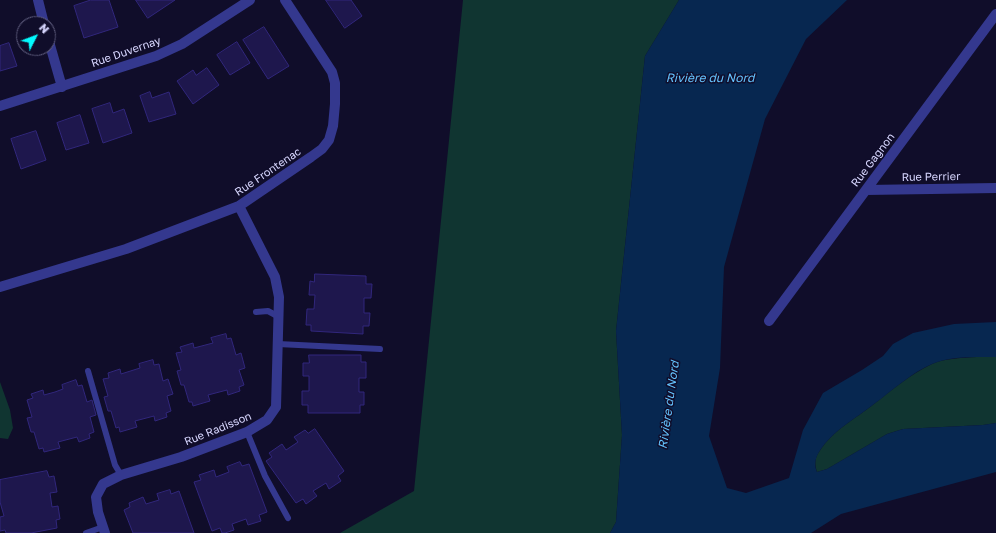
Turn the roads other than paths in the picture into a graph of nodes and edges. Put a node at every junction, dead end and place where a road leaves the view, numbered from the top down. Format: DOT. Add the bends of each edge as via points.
graph roads {
  1 [pos="38,0"];
  2 [pos="250,0"];
  3 [pos="285,0"];
  4 [pos="996,14"];
  5 [pos="42,16"];
  6 [pos="53,56"];
  7 [pos="62,87"];
  8 [pos="0,106"];
  9 [pos="996,188"];
  10 [pos="866,190"];
  11 [pos="239,206"];
  12 [pos="0,287"];
  13 [pos="256,312"];
  14 [pos="279,317"];
  15 [pos="769,321"];
  16 [pos="278,344"];
  17 [pos="380,349"];
  18 [pos="88,371"];
  19 [pos="246,432"];
  20 [pos="121,475"];
  21 [pos="288,518"];
  22 [pos="104,530"];
  23 [pos="86,533"];
  1 -- 5 [label="street"];
  2 -- 7 [label="street, Rue Duvernay" via="182,44 156,56"];
  3 -- 11 [label="street, Rue Frontenac" via="332,72 335,83 333,126 329,140 322,149"];
  4 -- 10 [label="street, Rue Gagnon"];
  6 -- 7 [label="street"];
  7 -- 8 [label="street, Rue Duvernay"];
  9 -- 10 [label="street, Rue Perrier"];
  10 -- 15 [label="street, Rue Gagnon"];
  11 -- 12 [label="street, Rue Frontenac" via="126,249"];
  11 -- 14 [label="street, Rue Radisson" via="275,277"];
  13 -- 14 [label="lane" via="268,311"];
  14 -- 16 [label="street, Rue Radisson"];
  16 -- 17 [label="lane"];
  16 -- 19 [label="street, Rue Radisson" via="276,407 267,420"];
  18 -- 20 [label="lane" via="115,465"];
  19 -- 20 [label="street, Rue Radisson" via="181,457"];
  19 -- 21 [label="lane" via="265,476"];
  20 -- 22 [label="street, Rue Radisson" via="103,484 96,497"];
  22 -- 23 [label="lane"];
}
